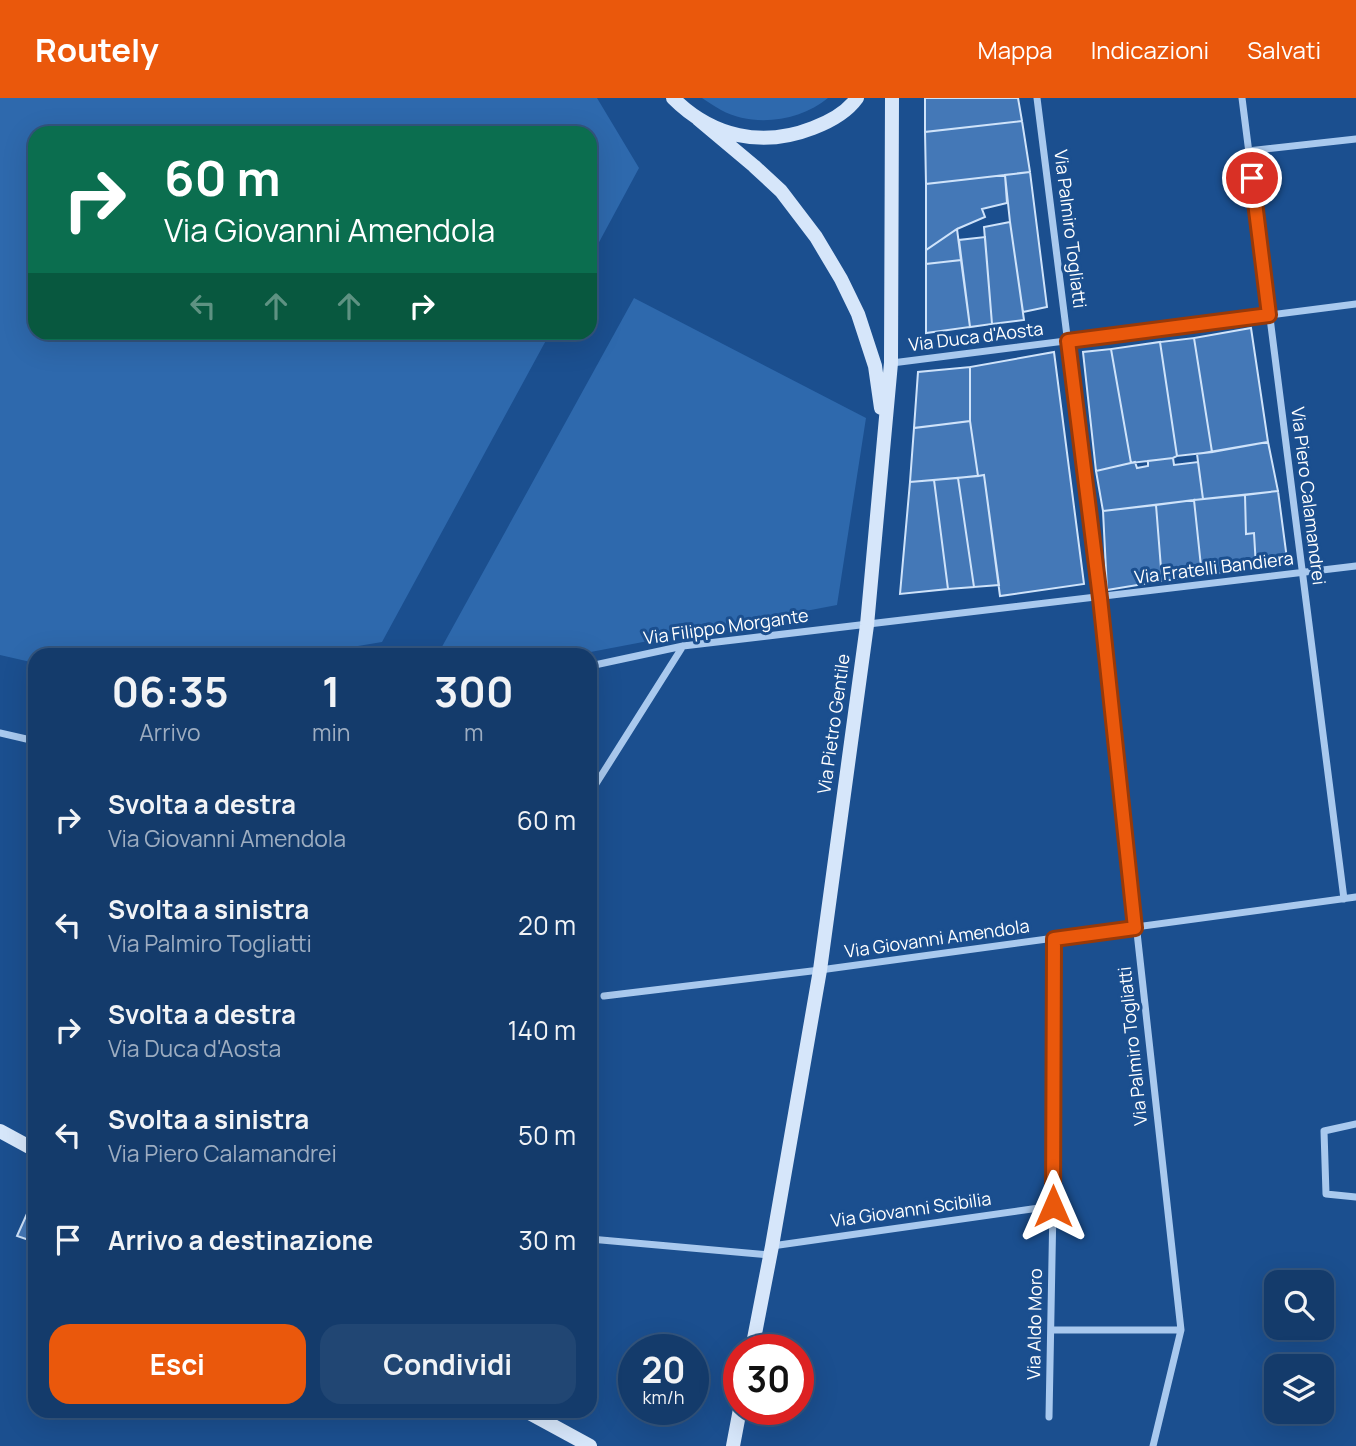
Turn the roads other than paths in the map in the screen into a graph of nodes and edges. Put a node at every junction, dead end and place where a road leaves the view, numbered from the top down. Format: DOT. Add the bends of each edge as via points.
graph roads {
  1 [pos="673,98"];
  2 [pos="857,98"];
  3 [pos="892,98"];
  4 [pos="1037,98"];
  5 [pos="1241,98"];
  6 [pos="698,119"];
  7 [pos="1356,139"];
  8 [pos="1248,151"];
  9 [pos="1356,304"];
  10 [pos="1269,315"];
  11 [pos="1068,341"];
  12 [pos="891,363"];
  13 [pos="875,366"];
  14 [pos="884,430"];
  15 [pos="1356,566"];
  16 [pos="1302,573"];
  17 [pos="1100,598"];
  18 [pos="867,625"];
  19 [pos="683,646"];
  20 [pos="597,664"];
  21 [pos="0,733"];
  22 [pos="28,739"];
  23 [pos="597,782"];
  24 [pos="1356,897"];
  25 [pos="1344,899"];
  26 [pos="1135,928"];
  27 [pos="1054,939"];
  28 [pos="820,971"];
  29 [pos="604,996"];
  30 [pos="1356,1124"];
  31 [pos="0,1131"];
  32 [pos="28,1146"];
  33 [pos="1356,1196"];
  34 [pos="1053,1206"];
  35 [pos="597,1239"];
  36 [pos="771,1250"];
  37 [pos="1052,1330"];
  38 [pos="1181,1330"];
  39 [pos="755,1334"];
  40 [pos="1049,1417"];
  41 [pos="539,1418"];
  42 [pos="737,1425"];
  43 [pos="590,1446"];
  44 [pos="733,1446"];
  45 [pos="1153,1446"];
  1 -- 6 [label="street"];
  2 -- 6 [label="street" via="826,123 795,135 762,139 729,133"];
  3 -- 12 [label="street, Via Pietro Gentile"];
  4 -- 11 [label="street, Via Palmiro Togliatti"];
  5 -- 8 [label="street, Via Piero Calamandrei"];
  6 -- 13 [label="street" via="781,191 816,237 858,314"];
  7 -- 8 [label="street"];
  8 -- 10 [label="street, Via Piero Calamandrei"];
  9 -- 10 [label="street, Via Duca d'Aosta"];
  10 -- 11 [label="street, Via Duca d'Aosta"];
  10 -- 16 [label="street, Via Piero Calamandrei"];
  11 -- 12 [label="street, Via Duca d'Aosta"];
  11 -- 17 [label="street, Via Palmiro Togliatti"];
  12 -- 13 [label="street, Via Duca d'Aosta"];
  12 -- 14 [label="street, Via Pietro Gentile"];
  13 -- 14 [label="street"];
  14 -- 18 [label="street, Via Pietro Gentile"];
  15 -- 16 [label="street, Via Fratelli Bandiera"];
  16 -- 17 [label="street, Via Fratelli Bandiera"];
  16 -- 25 [label="street, Via Piero Calamandrei"];
  17 -- 18 [label="street, Via Fratelli Bandiera"];
  17 -- 26 [label="street, Via Palmiro Togliatti"];
  18 -- 19 [label="street, Via Filippo Morgante"];
  18 -- 28 [label="street, Via Pietro Gentile"];
  19 -- 20 [label="street, Via Filippo Morgante"];
  19 -- 23 [label="street"];
  21 -- 22 [label="street"];
  24 -- 25 [label="street, Via Giovanni Amendola"];
  25 -- 26 [label="street, Via Giovanni Amendola"];
  26 -- 27 [label="street, Via Giovanni Amendola"];
  26 -- 38 [label="street, Via Palmiro Togliatti"];
  27 -- 28 [label="street, Via Giovanni Amendola"];
  27 -- 34 [label="street, Via Aldo Moro"];
  28 -- 29 [label="street, Via Giovanni Amendola"];
  28 -- 36 [label="street, Via Pietro Gentile"];
  30 -- 33 [label="street" via="1324,1131 1326,1194"];
  31 -- 32 [label="street"];
  34 -- 36 [label="street, Via Giovanni Scibilia"];
  34 -- 37 [label="street, Via Aldo Moro"];
  35 -- 36 [label="street, Via Giovanni Scibilia"];
  36 -- 39 [label="street, Via Pietro Gentile"];
  37 -- 38 [label="street"];
  37 -- 40 [label="street, Via Aldo Moro"];
  38 -- 45 [label="street, Via Palmiro Togliatti"];
  41 -- 43 [label="street"];
  42 -- 44 [label="street"];
}
